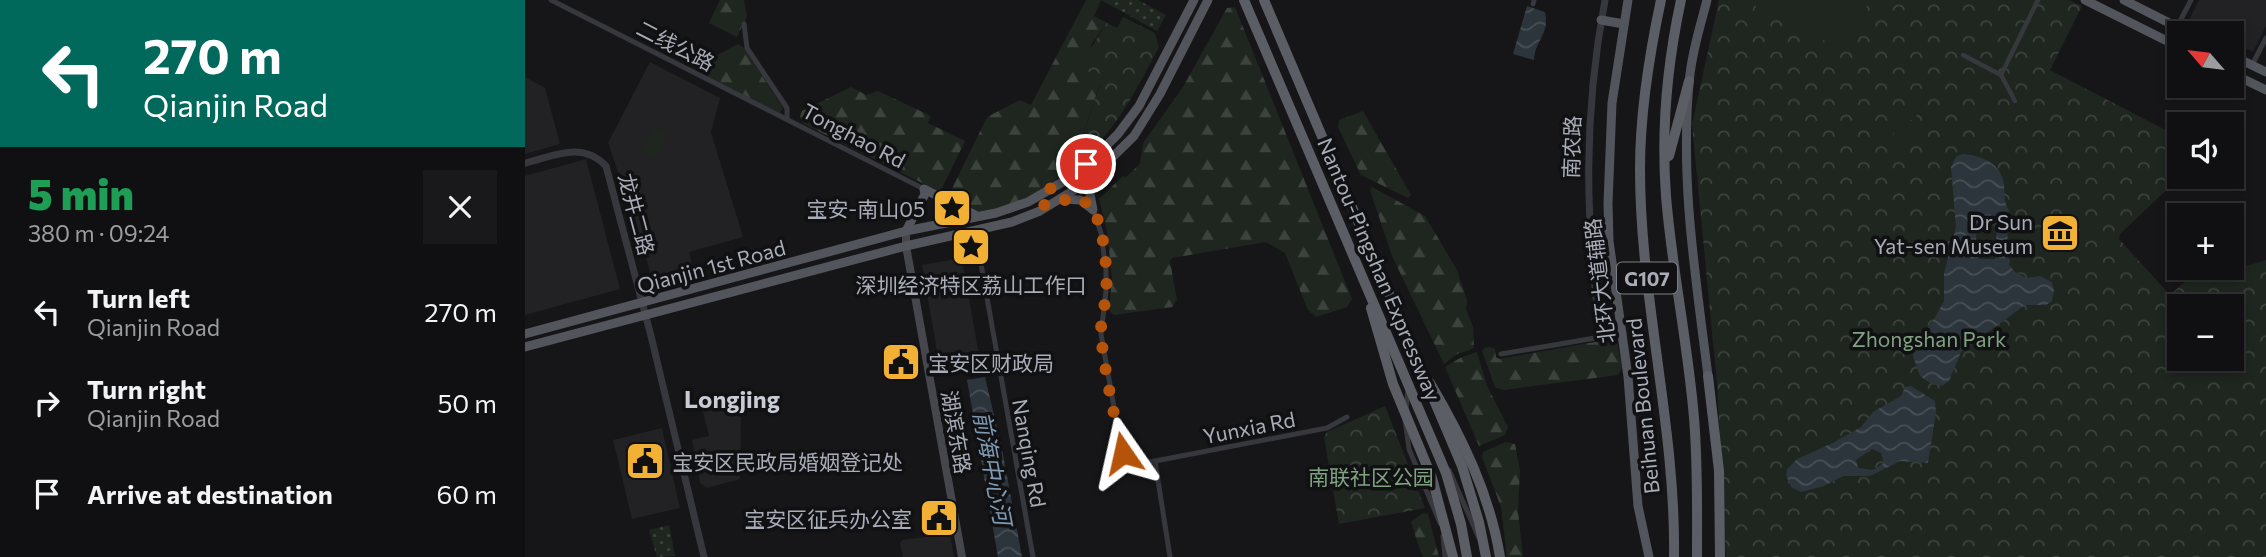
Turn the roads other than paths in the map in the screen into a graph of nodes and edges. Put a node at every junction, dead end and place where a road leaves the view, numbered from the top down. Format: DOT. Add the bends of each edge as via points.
graph roads {
  1 [pos="551,0"];
  2 [pos="1194,0"];
  3 [pos="1208,0"];
  4 [pos="1263,0"];
  5 [pos="1605,0"];
  6 [pos="1628,0"];
  7 [pos="1661,0"];
  8 [pos="1681,0"];
  9 [pos="1707,0"];
  10 [pos="2038,0"];
  11 [pos="2085,0"];
  12 [pos="2124,0"];
  13 [pos="2191,0"];
  14 [pos="1246,3"];
  15 [pos="1601,20"];
  16 [pos="2180,21"];
  17 [pos="2167,22"];
  18 [pos="744,24"];
  19 [pos="1623,24"];
  20 [pos="2266,38"];
  21 [pos="2167,41"];
  22 [pos="1963,55"];
  23 [pos="2244,61"];
  24 [pos="2252,65"];
  25 [pos="2266,72"];
  26 [pos="2001,75"];
  27 [pos="2244,79"];
  28 [pos="1689,81"];
  29 [pos="2266,90"];
  30 [pos="2015,101"];
  31 [pos="787,119"];
  32 [pos="525,163"];
  33 [pos="1665,170"];
  34 [pos="1097,173"];
  35 [pos="924,189"];
  36 [pos="1044,193"];
  37 [pos="1062,199"];
  38 [pos="1026,203"];
  39 [pos="1051,206"];
  40 [pos="1093,210"];
  41 [pos="1031,215"];
  42 [pos="980,216"];
  43 [pos="975,230"];
  44 [pos="906,231"];
  45 [pos="906,246"];
  46 [pos="1366,284"];
  47 [pos="642,303"];
  48 [pos="645,316"];
  49 [pos="1623,333"];
  50 [pos="525,334"];
  51 [pos="1601,337"];
  52 [pos="525,347"];
  53 [pos="1501,354"];
  54 [pos="1423,372"];
  55 [pos="1409,375"];
  56 [pos="1708,376"];
  57 [pos="1347,417"];
  58 [pos="1155,461"];
  59 [pos="704,557"];
  60 [pos="962,557"];
  61 [pos="1033,557"];
  62 [pos="1170,557"];
  63 [pos="1445,557"];
  64 [pos="1453,557"];
  65 [pos="1467,557"];
  66 [pos="1486,557"];
  67 [pos="1500,557"];
  68 [pos="1649,557"];
  69 [pos="1674,557"];
  70 [pos="1696,557"];
  71 [pos="1720,557"];
  1 -- 31 [label="street, 二线公路"];
  2 -- 36 [label="main road, Qianjin 1st Road" via="1139,106 1118,134 1086,164"];
  3 -- 34 [label="main road, Qianjin 1st Road" via="1143,122"];
  4 -- 54 [label="highway, Nantou-Pingshan Expressway, bridge"];
  5 -- 15 [label="street, 南农路"];
  6 -- 19 [label="main road, 北环大道辅路"];
  7 -- 69 [label="highway, Beihuan Boulevard / G107" via="1645,85 1640,171 1646,275 1672,474"];
  8 -- 33 [label="highway, G107" via="1666,89"];
  9 -- 28 [label="main road"];
  10 -- 26 [label="street"];
  11 -- 21 [label="main road"];
  12 -- 17 [label="main road"];
  13 -- 16 [label="street"];
  14 -- 46 [label="highway, Nantou-Pingshan Expressway, bridge"];
  14 -- 55 [label="street"];
  15 -- 19 [label="main road"];
  15 -- 51 [label="street, 南农路" via="1587,175"];
  18 -- 31 [label="street, Tonghao Rd" via="747,48 787,108"];
  19 -- 49 [label="main road, 北环大道辅路" via="1612,103 1608,203"];
  20 -- 24 [label="street"];
  22 -- 26 [label="street"];
  23 -- 24 [label="main road"];
  24 -- 25 [label="main road"];
  26 -- 30 [label="street"];
  27 -- 29 [label="main road"];
  28 -- 33 [label="highway"];
  28 -- 56 [label="main road" via="1687,200"];
  31 -- 35 [label="street, Tonghao Rd"];
  32 -- 47 [label="street, 龙井二路" via="580,151 606,166"];
  33 -- 70 [label="highway, G107" via="1694,417"];
  34 -- 37 [label="main road, Qianjin 1st Road"];
  34 -- 40 [label="main road" via="1090,194"];
  35 -- 42 [label="main road"];
  35 -- 44 [label="main road"];
  36 -- 38 [label="main road, Qianjin 1st Road"];
  36 -- 39 [label="main road" via="1041,202"];
  37 -- 39 [label="main road, Qianjin 1st Road"];
  37 -- 40 [label="main road" via="1080,200"];
  38 -- 41 [label="main road" via="1033,205"];
  38 -- 42 [label="main road, Qianjin 1st Road"];
  39 -- 41 [label="main road, Qianjin 1st Road"];
  40 -- 58 [label="street" via="1106,270 1101,334 1123,453 1133,464"];
  41 -- 43 [label="main road, Qianjin 1st Road"];
  42 -- 44 [label="main road, Qianjin 1st Road"];
  43 -- 45 [label="main road, Qianjin 1st Road"];
  43 -- 61 [label="street, Nanqing Rd"];
  44 -- 45 [label="main road, 湖滨东路"];
  44 -- 47 [label="main road, Qianjin 1st Road"];
  45 -- 48 [label="main road, Qianjin 1st Road"];
  45 -- 60 [label="main road, 湖滨东路"];
  46 -- 64 [label="highway, bridge" via="1384,356 1432,478"];
  46 -- 65 [label="highway, Nantou-Pingshan Expressway, bridge" via="1446,473"];
  47 -- 48 [label="street, 龙井二路"];
  47 -- 50 [label="main road, Qianjin 1st Road"];
  48 -- 52 [label="main road, Qianjin 1st Road"];
  48 -- 59 [label="street, 龙井二路"];
  49 -- 51 [label="street"];
  49 -- 68 [label="main road, 北环大道辅路" via="1638,506"];
  51 -- 53 [label="street"];
  54 -- 66 [label="highway, Nantou-Pingshan Expressway, bridge" via="1465,475"];
  54 -- 67 [label="highway, bridge" via="1482,487"];
  55 -- 63 [label="street" via="1406,435 1439,523"];
  55 -- 66 [label="street"];
  56 -- 71 [label="highway" via="1719,471"];
  57 -- 58 [label="street, Yunxia Rd" via="1327,428"];
  58 -- 62 [label="street"];
}
